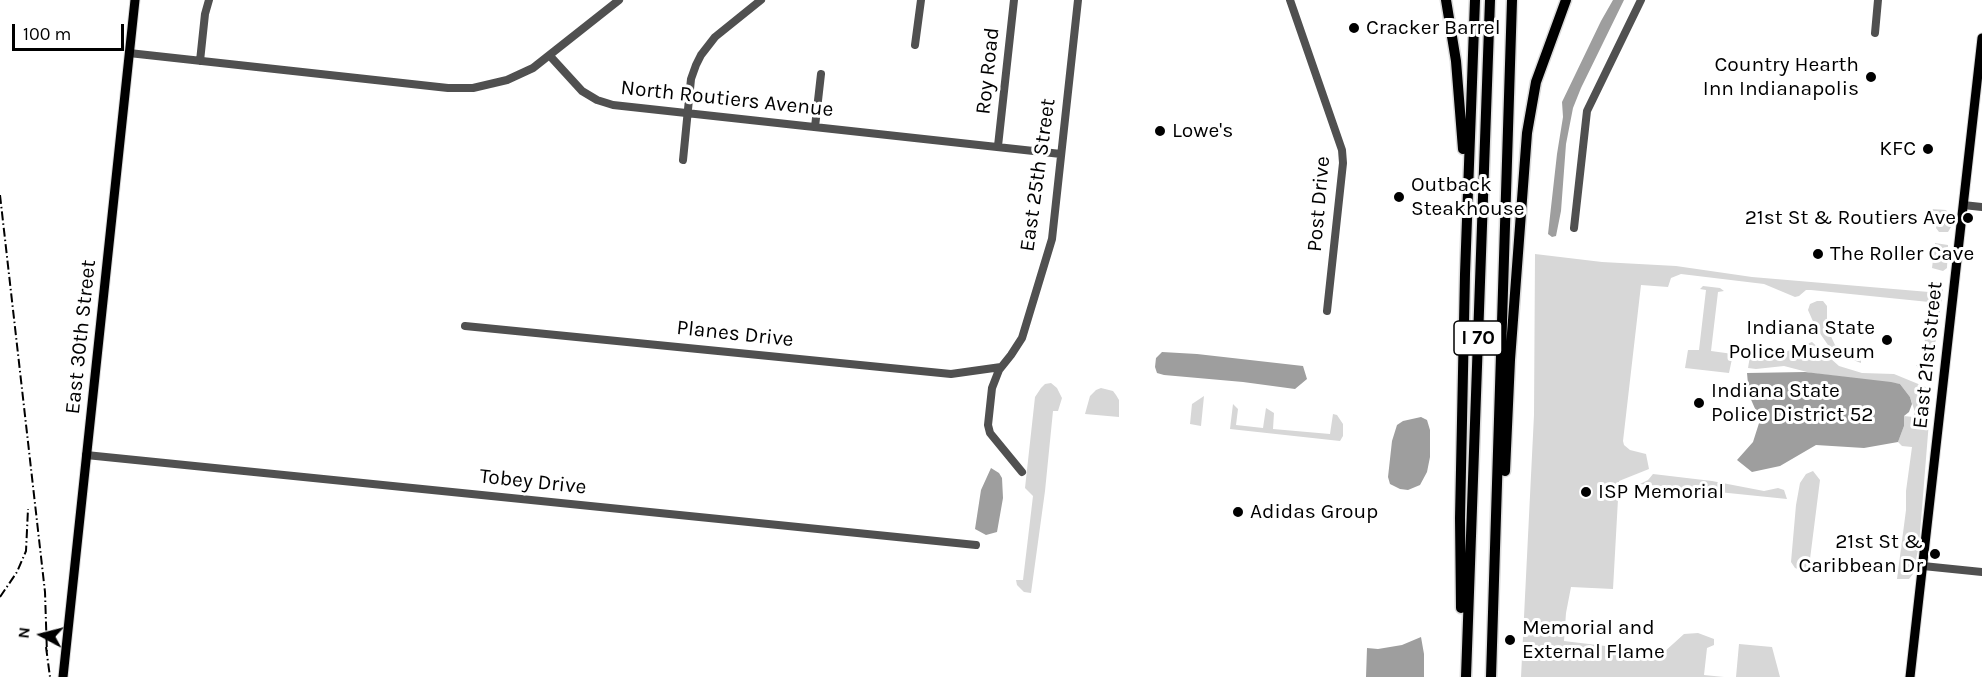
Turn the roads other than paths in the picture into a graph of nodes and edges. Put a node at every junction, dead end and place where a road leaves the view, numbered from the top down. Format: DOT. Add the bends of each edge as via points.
graph roads {
  1 [pos="135,0"];
  2 [pos="209,0"];
  3 [pos="619,0"];
  4 [pos="761,0"];
  5 [pos="921,0"];
  6 [pos="1014,0"];
  7 [pos="1078,0"];
  8 [pos="1290,0"];
  9 [pos="1446,0"];
  10 [pos="1474,0"];
  11 [pos="1490,0"];
  12 [pos="1512,0"];
  13 [pos="1566,0"];
  14 [pos="1641,0"];
  15 [pos="1878,0"];
  16 [pos="1875,33"];
  17 [pos="1982,38"];
  18 [pos="915,45"];
  19 [pos="129,53"];
  20 [pos="549,56"];
  21 [pos="201,61"];
  22 [pos="821,74"];
  23 [pos="687,114"];
  24 [pos="815,127"];
  25 [pos="998,146"];
  26 [pos="1061,154"];
  27 [pos="683,160"];
  28 [pos="1963,205"];
  29 [pos="1982,207"];
  30 [pos="1574,228"];
  31 [pos="1465,274"];
  32 [pos="1327,311"];
  33 [pos="465,326"];
  34 [pos="1001,367"];
  35 [pos="86,455"];
  36 [pos="1022,472"];
  37 [pos="976,545"];
  38 [pos="1923,566"];
  39 [pos="1982,572"];
  40 [pos="1495,582"];
  41 [pos="63,677"];
  42 [pos="1464,677"];
  43 [pos="1491,677"];
  44 [pos="1910,677"];
  1 -- 19 [label="main road, East 30th Street"];
  2 -- 21 [label="street"];
  3 -- 20 [label="street"];
  4 -- 23 [label="street" via="715,37 701,56 691,79"];
  5 -- 18 [label="street"];
  6 -- 25 [label="street, Roy Road"];
  7 -- 26 [label="street, East 25th Street"];
  8 -- 32 [label="street, Post Drive" via="1342,150"];
  9 -- 31 [label="highway" via="1462,130"];
  10 -- 31 [label="highway"];
  11 -- 42 [label="highway, I 70"];
  12 -- 40 [label="highway, I 70"];
  13 -- 40 [label="highway" via="1536,82 1527,132"];
  14 -- 30 [label="street" via="1587,111"];
  15 -- 16 [label="street"];
  17 -- 28 [label="main road, East 21st Street"];
  19 -- 21 [label="street"];
  19 -- 35 [label="main road, East 30th Street"];
  20 -- 21 [label="street" via="514,78 466,88"];
  20 -- 23 [label="street, North Routiers Avenue" via="574,84 600,101"];
  22 -- 24 [label="street"];
  23 -- 24 [label="street, North Routiers Avenue"];
  23 -- 27 [label="street"];
  24 -- 25 [label="street, North Routiers Avenue"];
  25 -- 26 [label="street, North Routiers Avenue"];
  26 -- 34 [label="street, East 25th Street" via="1050,245 1022,338"];
  28 -- 29 [label="street"];
  28 -- 38 [label="main road, East 21st Street"];
  31 -- 42 [label="highway" via="1460,518"];
  33 -- 34 [label="street, Planes Drive" via="951,374"];
  34 -- 36 [label="street, East 25th Street" via="994,380 988,427"];
  35 -- 37 [label="street, Tobey Drive"];
  35 -- 41 [label="main road, East 30th Street"];
  38 -- 39 [label="street"];
  38 -- 44 [label="main road, East 21st Street"];
  40 -- 43 [label="highway, I 70"];
}
